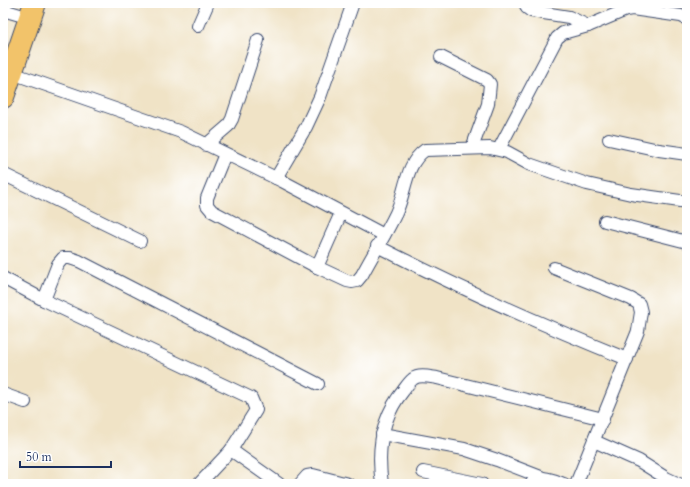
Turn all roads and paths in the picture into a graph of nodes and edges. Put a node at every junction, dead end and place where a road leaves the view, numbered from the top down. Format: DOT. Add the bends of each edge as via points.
graph roads {
  1 [pos="208,3"];
  2 [pos="353,3"];
  3 [pos="525,3"];
  4 [pos="622,6"];
  5 [pos="3,10"];
  6 [pos="32,11"];
  7 [pos="687,19"];
  8 [pos="198,26"];
  9 [pos="588,26"];
  10 [pos="258,40"];
  11 [pos="441,57"];
  12 [pos="7,72"];
  13 [pos="3,97"];
  14 [pos="609,138"];
  15 [pos="206,145"];
  16 [pos="472,148"];
  17 [pos="499,149"];
  18 [pos="225,154"];
  19 [pos="687,154"];
  20 [pos="3,174"];
  21 [pos="276,178"];
  22 [pos="687,202"];
  23 [pos="341,213"];
  24 [pos="605,221"];
  25 [pos="384,235"];
  26 [pos="140,241"];
  27 [pos="687,242"];
  28 [pos="378,246"];
  29 [pos="317,267"];
  30 [pos="554,268"];
  31 [pos="3,278"];
  32 [pos="44,300"];
  33 [pos="627,359"];
  34 [pos="318,384"];
  35 [pos="3,394"];
  36 [pos="25,402"];
  37 [pos="603,419"];
  38 [pos="382,434"];
  39 [pos="594,441"];
  40 [pos="231,450"];
  41 [pos="423,472"];
  42 [pos="536,481"];
  43 [pos="199,484"];
  44 [pos="279,484"];
  45 [pos="300,484"];
  46 [pos="348,484"];
  47 [pos="382,484"];
  48 [pos="482,484"];
  49 [pos="564,484"];
  50 [pos="576,484"];
  51 [pos="678,484"];
  1 -- 8 [label="street"];
  2 -- 21 [label="street" via="320,97 306,127"];
  3 -- 9 [label="street" via="531,10 569,17"];
  4 -- 7 [label="street"];
  4 -- 9 [label="street"];
  5 -- 6 [label="street"];
  6 -- 12 [label="highway"];
  9 -- 17 [label="street" via="562,33 557,38"];
  10 -- 15 [label="street" via="232,119 228,126"];
  11 -- 16 [label="street" via="482,77 490,84 488,104"];
  12 -- 13 [label="highway"];
  12 -- 15 [label="street" via="186,135"];
  14 -- 19 [label="street"];
  15 -- 18 [label="street"];
  16 -- 17 [label="street"];
  16 -- 25 [label="street" via="425,150 418,155 411,166 396,213"];
  17 -- 22 [label="street" via="529,164 587,184 631,194"];
  18 -- 21 [label="street"];
  18 -- 29 [label="street" via="207,198 207,205 212,211"];
  20 -- 26 [label="street"];
  21 -- 23 [label="street"];
  23 -- 25 [label="street"];
  23 -- 29 [label="street"];
  24 -- 27 [label="street"];
  25 -- 28 [label="street"];
  28 -- 29 [label="street" via="357,281 346,281"];
  28 -- 33 [label="street" via="528,318"];
  30 -- 33 [label="street" via="639,304 640,322"];
  31 -- 32 [label="street"];
  32 -- 34 [label="street" via="58,264 63,258 74,259"];
  32 -- 40 [label="street" via="251,398 256,410"];
  33 -- 37 [label="street"];
  35 -- 36 [label="street"];
  37 -- 38 [label="street" via="437,378 419,377 413,379 394,402"];
  37 -- 39 [label="street"];
  38 -- 42 [label="street" via="464,449 497,460"];
  38 -- 47 [label="street" via="379,462"];
  39 -- 50 [label="street"];
  39 -- 51 [label="street" via="639,461"];
  40 -- 43 [label="street"];
  40 -- 44 [label="street"];
  41 -- 48 [label="street"];
  42 -- 49 [label="street" via="548,478"];
  45 -- 46 [label="street" via="307,476 313,475"];
}
